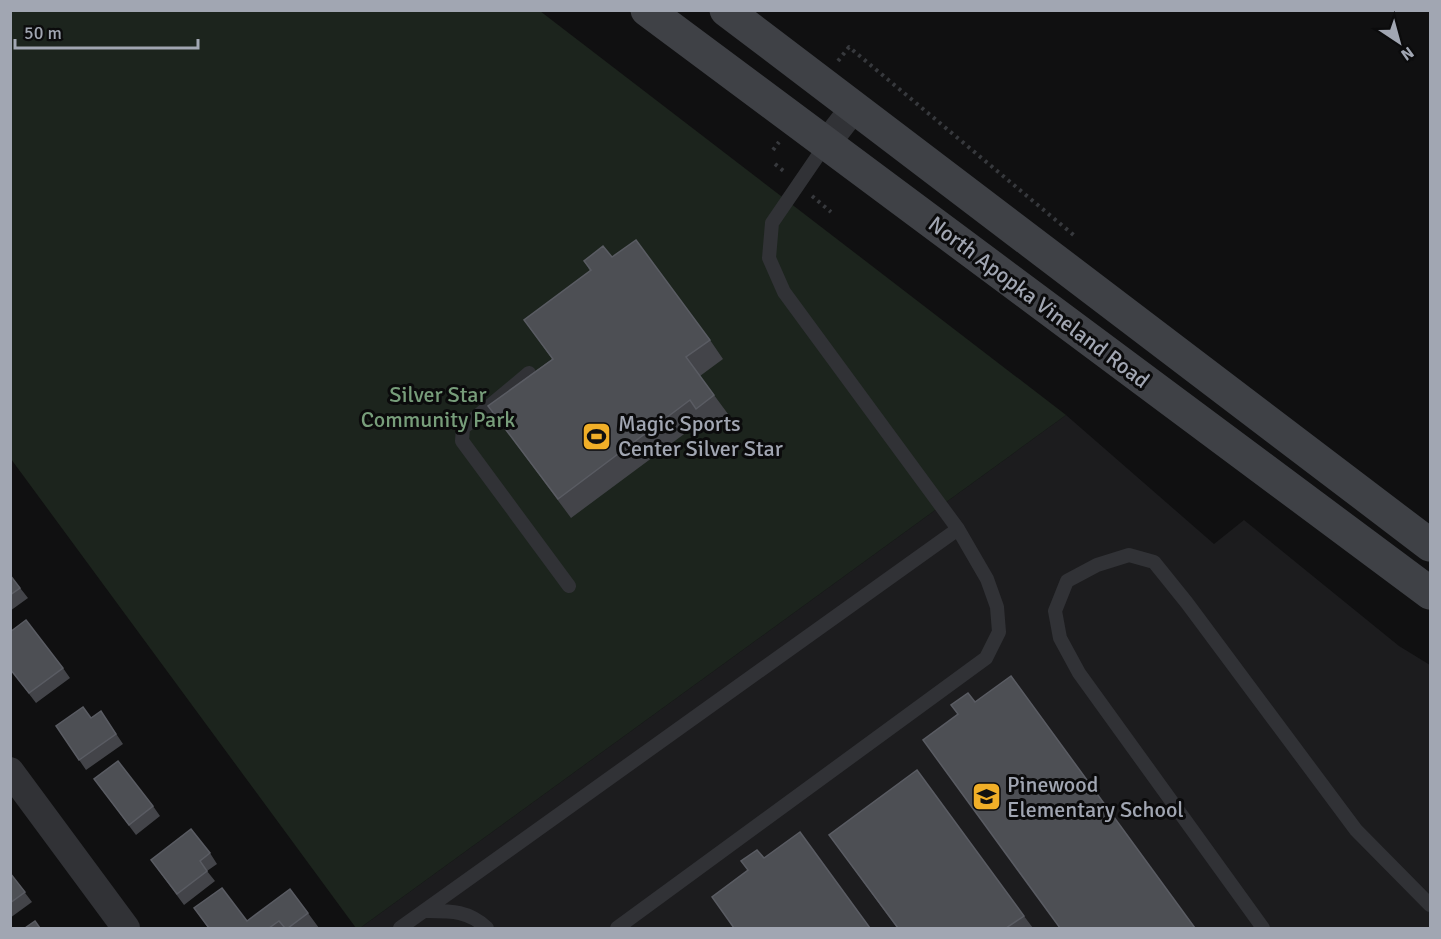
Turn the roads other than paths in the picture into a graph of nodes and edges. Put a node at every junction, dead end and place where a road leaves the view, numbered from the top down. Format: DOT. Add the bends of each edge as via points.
graph roads {
  1 [pos="647,10"];
  2 [pos="726,10"];
  3 [pos="854,108"];
  4 [pos="826,144"];
  5 [pos="529,373"];
  6 [pos="958,529"];
  7 [pos="1431,546"];
  8 [pos="569,586"];
  9 [pos="1431,592"];
  10 [pos="10,771"];
  11 [pos="1431,905"];
  12 [pos="424,911"];
  13 [pos="126,928"];
  14 [pos="400,928"];
  15 [pos="487,928"];
  16 [pos="617,928"];
  17 [pos="1263,928"];
  1 -- 4 [label="main road, North Apopka Vineland Road"];
  2 -- 3 [label="main road, North Apopka Vineland Road"];
  3 -- 4 [label="street"];
  3 -- 7 [label="main road, North Apopka Vineland Road"];
  4 -- 6 [label="lane" via="772,223 769,258 784,292"];
  4 -- 9 [label="main road, North Apopka Vineland Road"];
  5 -- 8 [label="lane" via="463,428 462,441"];
  6 -- 12 [label="lane"];
  6 -- 16 [label="lane" via="998,607 999,632 986,658"];
  10 -- 13 [label="street"];
  11 -- 17 [label="lane" via="1356,830 1154,562 1129,555 1097,565 1067,581 1055,611 1060,638 1079,674"];
  12 -- 14 [label="lane"];
  12 -- 15 [label="lane" via="454,911 476,918"];
}
